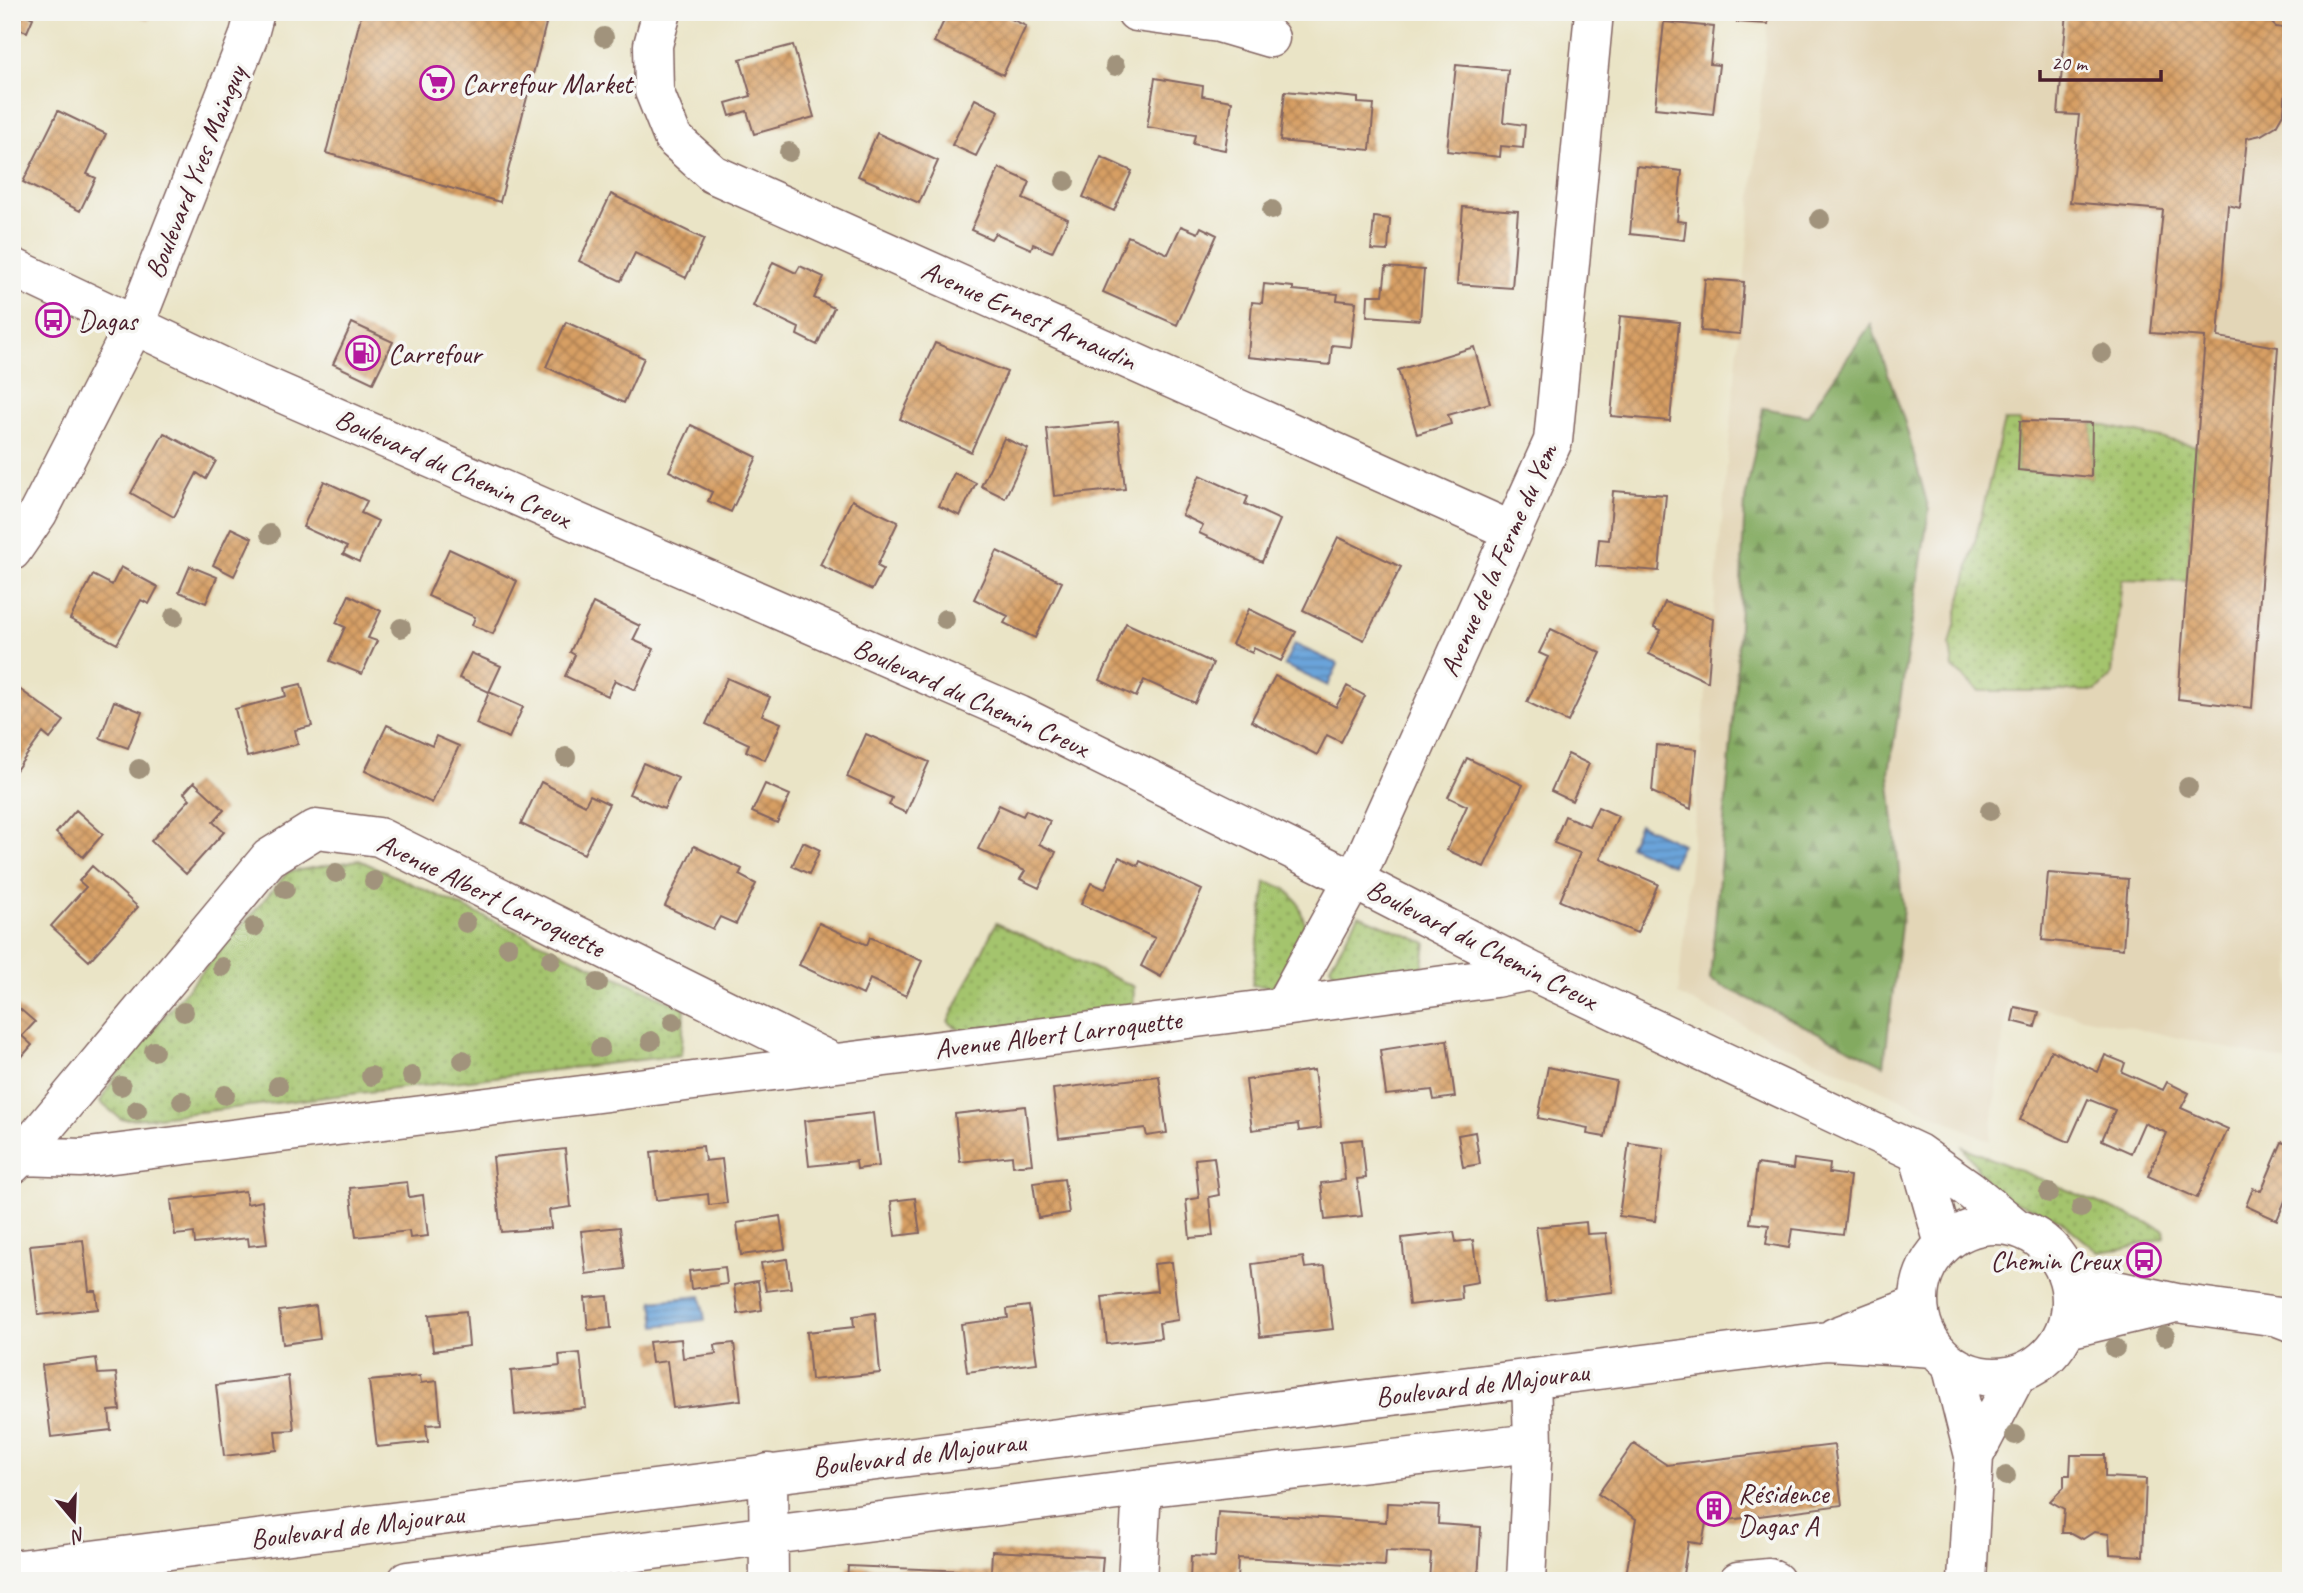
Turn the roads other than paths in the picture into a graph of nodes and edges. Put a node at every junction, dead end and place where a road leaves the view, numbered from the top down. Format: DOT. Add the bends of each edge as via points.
graph roads {
  1 [pos="255,12"];
  2 [pos="662,12"];
  3 [pos="1136,12"];
  4 [pos="1594,12"];
  5 [pos="1220,18"];
  6 [pos="1270,37"];
  7 [pos="12,267"];
  8 [pos="135,324"];
  9 [pos="1512,531"];
  10 [pos="12,551"];
  11 [pos="1354,880"];
  12 [pos="1531,971"];
  13 [pos="1283,1007"];
  14 [pos="832,1062"];
  15 [pos="1918,1153"];
  16 [pos="16,1161"];
  17 [pos="2015,1227"];
  18 [pos="1944,1244"];
  19 [pos="2069,1280"];
  20 [pos="2177,1303"];
  21 [pos="1918,1305"];
  22 [pos="2291,1322"];
  23 [pos="2067,1329"];
  24 [pos="1827,1341"];
  25 [pos="1942,1356"];
  26 [pos="2017,1374"];
  27 [pos="1531,1378"];
  28 [pos="1533,1443"];
  29 [pos="1974,1456"];
  30 [pos="768,1473"];
  31 [pos="1142,1488"];
  32 [pos="769,1535"];
  33 [pos="13,1566"];
  34 [pos="425,1580"];
  35 [pos="769,1581"];
  36 [pos="1137,1581"];
  37 [pos="1525,1581"];
  38 [pos="1738,1581"];
  39 [pos="1775,1581"];
  40 [pos="1967,1581"];
  1 -- 8 [label="street, Boulevard Yves Mainguy"];
  2 -- 9 [label="street, Avenue Ernest Arnaudin" via="653,45 654,91 673,138 713,174"];
  3 -- 5 [label="street"];
  4 -- 9 [label="street, Avenue de la Ferme du Yem" via="1553,441"];
  5 -- 6 [label="street"];
  7 -- 8 [label="street, Boulevard du Chemin Creux"];
  8 -- 10 [label="street, Boulevard Yves Mainguy" via="38,513"];
  8 -- 11 [label="street, Boulevard du Chemin Creux" via="242,376 1019,715"];
  9 -- 11 [label="street, Avenue de la Ferme du Yem"];
  11 -- 12 [label="street, Boulevard du Chemin Creux"];
  11 -- 13 [label="street"];
  12 -- 13 [label="street, Avenue Albert Larroquette"];
  12 -- 15 [label="street, Boulevard du Chemin Creux"];
  13 -- 14 [label="street, Avenue Albert Larroquette"];
  14 -- 16 [label="street, Avenue Albert Larroquette" via="81,1158"];
  14 -- 16 [label="street, Avenue Albert Larroquette" via="379,837 316,829 269,858"];
  15 -- 17 [label="street, Boulevard du Chemin Creux"];
  15 -- 18 [label="street"];
  17 -- 18 [label="street" via="1989,1225"];
  17 -- 19 [label="street" via="2039,1238 2057,1256"];
  18 -- 21 [label="street" via="1929,1262"];
  19 -- 20 [label="street"];
  19 -- 23 [label="street" via="2072,1306"];
  20 -- 22 [label="street"];
  20 -- 23 [label="street"];
  21 -- 24 [label="street, Boulevard de Majourau"];
  21 -- 25 [label="street" via="1923,1328"];
  23 -- 26 [label="street" via="2056,1349 2038,1365"];
  24 -- 25 [label="street, Boulevard de Majourau"];
  24 -- 27 [label="street, Boulevard de Majourau"];
  25 -- 26 [label="street" via="1971,1374 1994,1378"];
  25 -- 29 [label="street"];
  26 -- 29 [label="street"];
  27 -- 28 [label="street"];
  27 -- 30 [label="street, Boulevard de Majourau"];
  28 -- 31 [label="street"];
  28 -- 37 [label="street"];
  29 -- 40 [label="street"];
  30 -- 32 [label="street"];
  30 -- 33 [label="street, Boulevard de Majourau"];
  31 -- 32 [label="street"];
  31 -- 36 [label="street"];
  32 -- 34 [label="street"];
  32 -- 35 [label="street"];
  38 -- 39 [label="street"];
}
